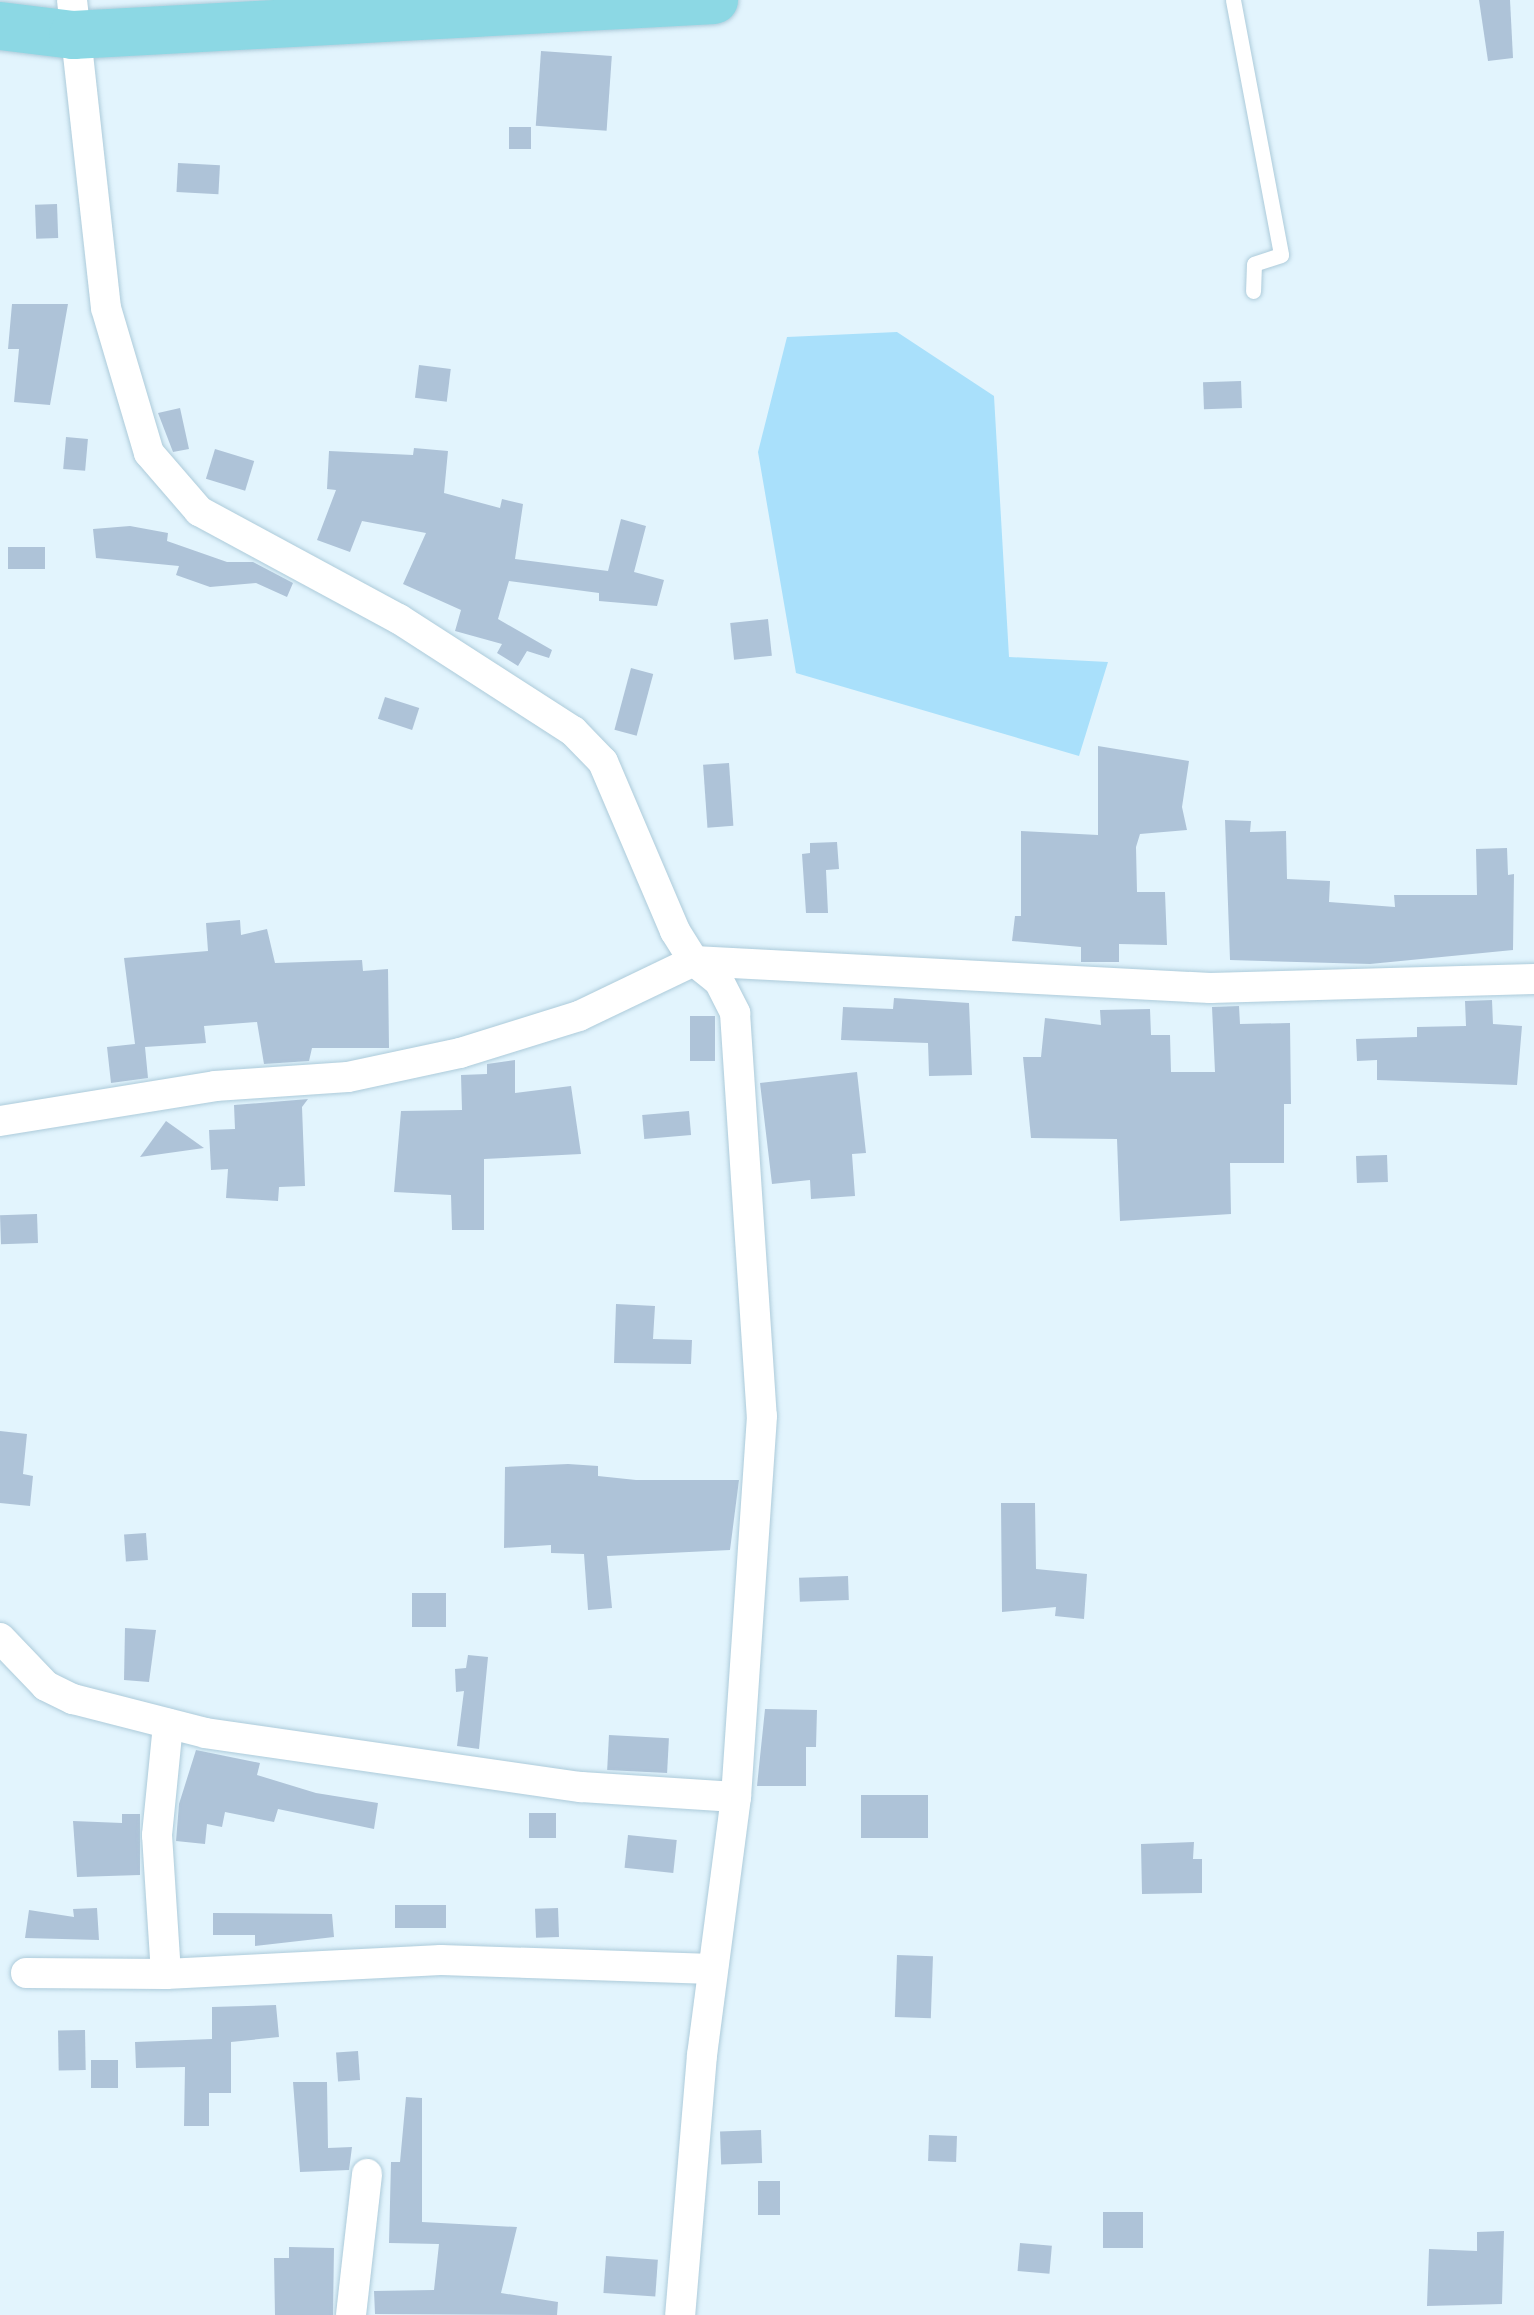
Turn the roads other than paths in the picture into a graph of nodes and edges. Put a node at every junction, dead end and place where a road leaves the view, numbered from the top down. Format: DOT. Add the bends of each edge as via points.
graph roads {
  1 [pos="714,0"];
  2 [pos="1233,0"];
  3 [pos="73,18"];
  4 [pos="0,26"];
  5 [pos="1253,291"];
  6 [pos="694,961"];
  7 [pos="1534,979"];
  8 [pos="0,1121"];
  9 [pos="0,1638"];
  10 [pos="168,1724"];
  11 [pos="736,1798"];
  12 [pos="714,1969"];
  13 [pos="26,1973"];
  14 [pos="166,1974"];
  15 [pos="367,2174"];
  16 [pos="351,2315"];
  17 [pos="680,2315"];
  1 -- 3 [label="main road"];
  2 -- 5 [label="lane" via="1282,255 1254,264"];
  3 -- 4 [label="main road"];
  3 -- 6 [label="street" via="106,308 149,454 199,511 399,619 573,732 603,762"];
  6 -- 7 [label="street" via="1210,988"];
  6 -- 8 [label="street" via="579,1016 460,1053 348,1077 215,1086"];
  6 -- 11 [label="street" via="719,982 735,1012 751,1196 762,1416"];
  9 -- 10 [label="street" via="46,1686"];
  10 -- 11 [label="street" via="561,1784"];
  10 -- 14 [label="street" via="157,1834"];
  11 -- 12 [label="street"];
  12 -- 14 [label="street" via="441,1960"];
  12 -- 17 [label="street"];
  13 -- 14 [label="street"];
  15 -- 16 [label="street"];
}
